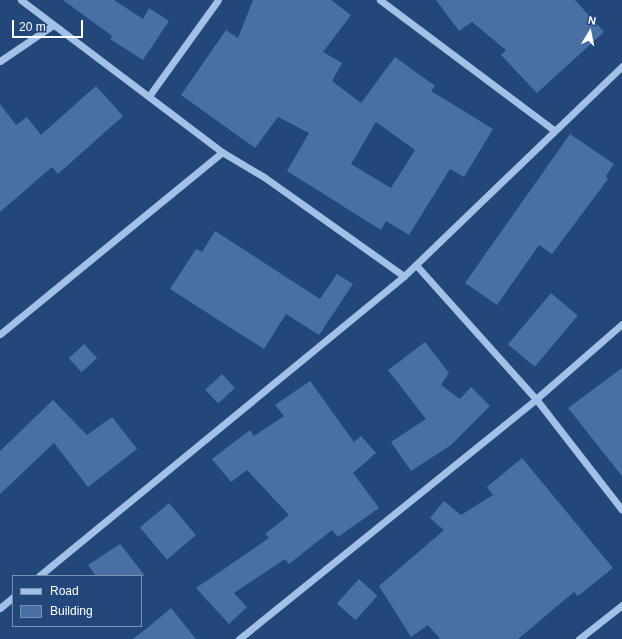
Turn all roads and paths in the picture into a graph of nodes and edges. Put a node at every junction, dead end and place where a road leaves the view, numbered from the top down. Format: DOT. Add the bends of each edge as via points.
graph roads {
  1 [pos="21,0"];
  2 [pos="218,0"];
  3 [pos="380,0"];
  4 [pos="53,25"];
  5 [pos="0,61"];
  6 [pos="622,66"];
  7 [pos="149,96"];
  8 [pos="554,130"];
  9 [pos="222,152"];
  10 [pos="416,265"];
  11 [pos="404,276"];
  12 [pos="622,324"];
  13 [pos="0,334"];
  14 [pos="536,398"];
  15 [pos="622,510"];
  16 [pos="40,575"];
  17 [pos="12,598"];
  18 [pos="622,605"];
  19 [pos="0,608"];
  20 [pos="239,639"];
  21 [pos="579,639"];
  1 -- 4 [label="street"];
  2 -- 7 [label="street"];
  3 -- 8 [label="street"];
  4 -- 5 [label="street"];
  4 -- 7 [label="street"];
  6 -- 8 [label="street"];
  7 -- 9 [label="street"];
  8 -- 10 [label="street"];
  9 -- 11 [label="street" via="264,177"];
  9 -- 13 [label="street"];
  10 -- 11 [label="street"];
  10 -- 14 [label="street"];
  11 -- 16 [label="street"];
  12 -- 14 [label="street"];
  14 -- 15 [label="street"];
  14 -- 20 [label="street"];
  17 -- 19 [label="street"];
  18 -- 21 [label="street"];
}
